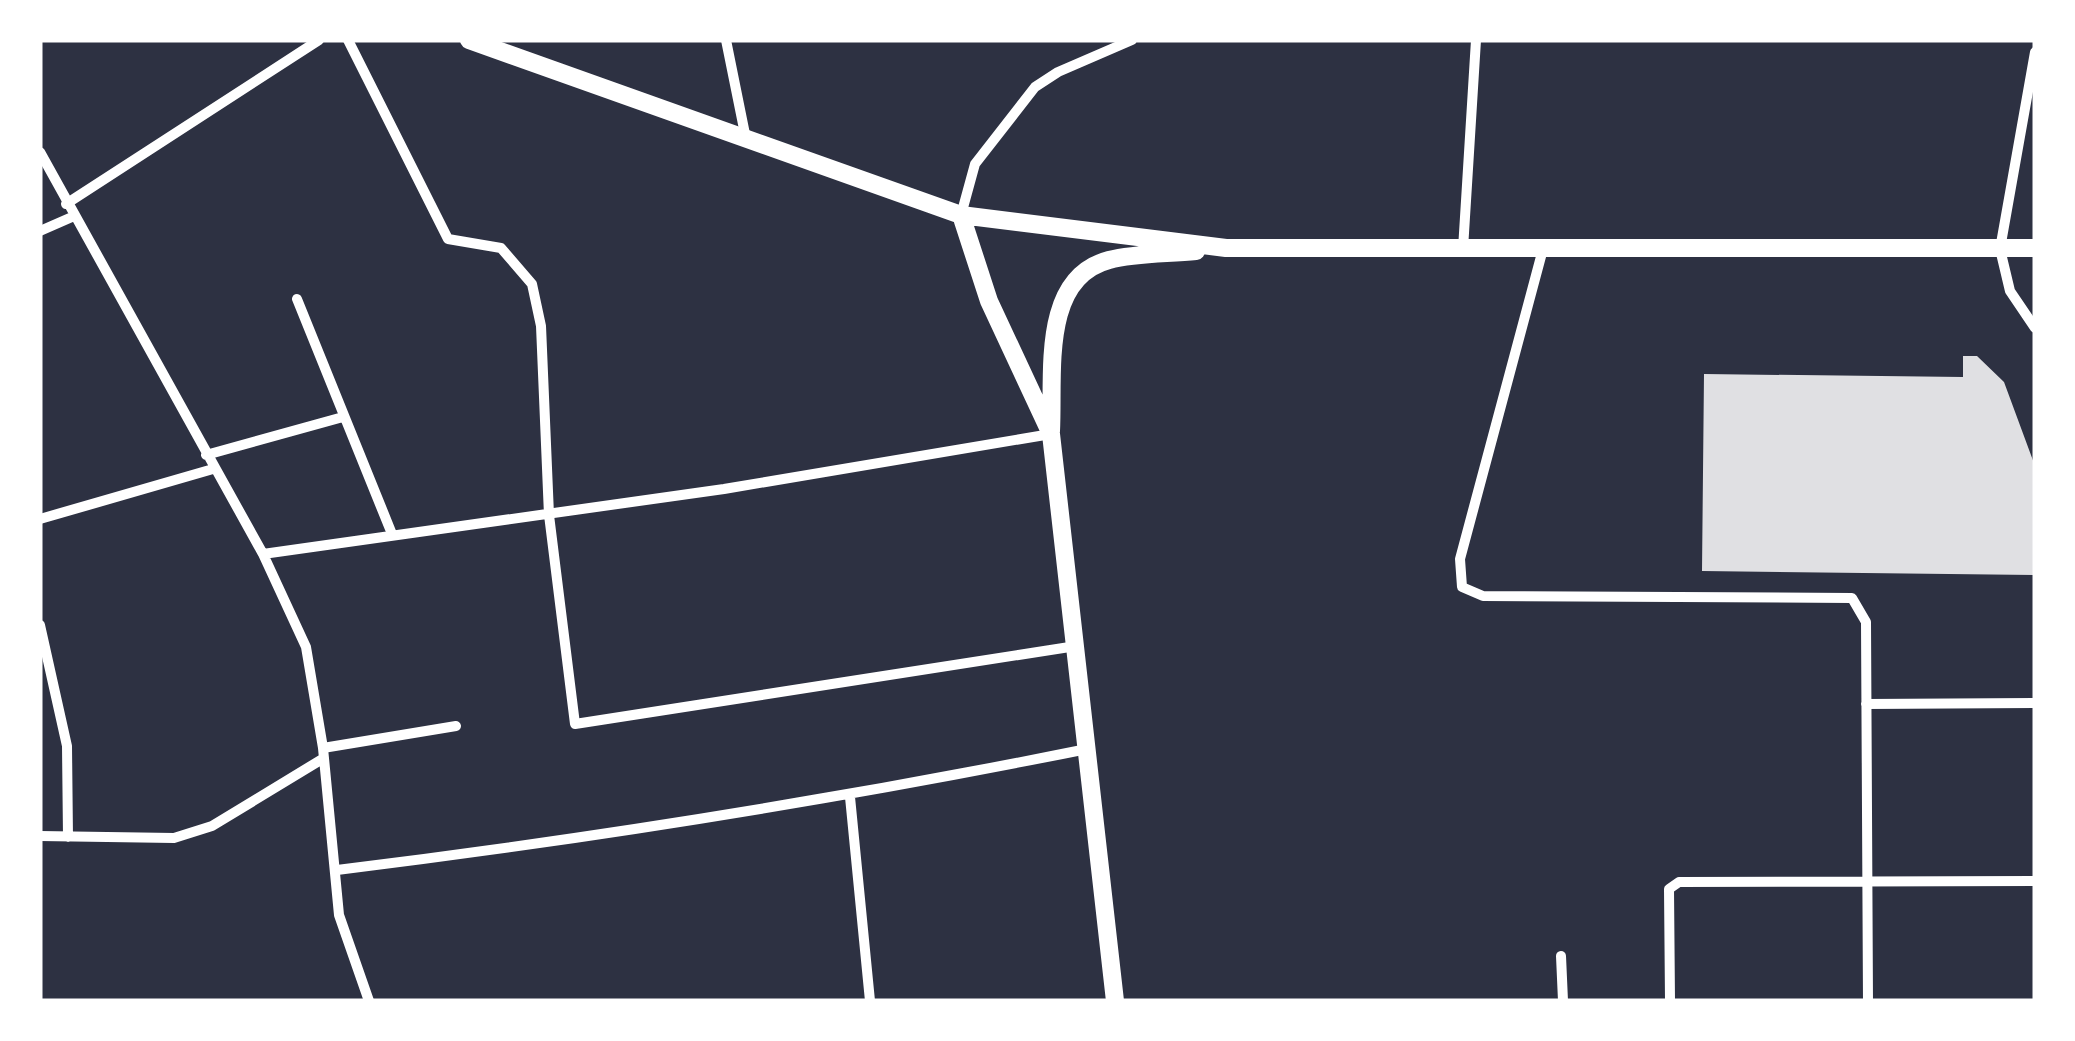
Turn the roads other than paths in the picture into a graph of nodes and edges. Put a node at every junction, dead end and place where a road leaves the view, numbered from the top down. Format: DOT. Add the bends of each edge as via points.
graph roads {
  1 [pos="318,40"];
  2 [pos="348,40"];
  3 [pos="468,40"];
  4 [pos="726,40"];
  5 [pos="1132,40"];
  6 [pos="1476,40"];
  7 [pos="2035,52"];
  8 [pos="746,140"];
  9 [pos="40,152"];
  10 [pos="66,204"];
  11 [pos="961,215"];
  12 [pos="72,217"];
  13 [pos="40,230"];
  14 [pos="1226,248"];
  15 [pos="2035,248"];
  16 [pos="1463,249"];
  17 [pos="2000,249"];
  18 [pos="1543,250"];
  19 [pos="298,300"];
  20 [pos="2035,328"];
  21 [pos="343,417"];
  22 [pos="1050,434"];
  23 [pos="206,456"];
  24 [pos="213,469"];
  25 [pos="549,515"];
  26 [pos="40,519"];
  27 [pos="392,534"];
  28 [pos="263,554"];
  29 [pos="40,625"];
  30 [pos="1076,646"];
  31 [pos="45,658"];
  32 [pos="2035,703"];
  33 [pos="1866,704"];
  34 [pos="456,726"];
  35 [pos="1088,749"];
  36 [pos="323,753"];
  37 [pos="850,797"];
  38 [pos="40,836"];
  39 [pos="68,837"];
  40 [pos="338,870"];
  41 [pos="1867,881"];
  42 [pos="2035,881"];
  43 [pos="1561,956"];
  44 [pos="369,1001"];
  45 [pos="870,1001"];
  46 [pos="1115,1001"];
  47 [pos="1563,1001"];
  48 [pos="1670,1001"];
  49 [pos="1868,1001"];
  1 -- 10 [label="street"];
  2 -- 25 [label="street" via="448,239 500,248 532,284 541,326"];
  3 -- 8 [label="street"];
  4 -- 8 [label="street"];
  5 -- 11 [label="street" via="1035,87 975,164"];
  6 -- 16 [label="street"];
  7 -- 17 [label="street"];
  8 -- 11 [label="street"];
  9 -- 10 [label="street"];
  10 -- 12 [label="street"];
  11 -- 14 [label="street"];
  11 -- 22 [label="street" via="988,301"];
  12 -- 13 [label="street"];
  12 -- 23 [label="street"];
  14 -- 16 [label="street"];
  14 -- 22 [label="street" via="1110,260 1083,270 1064,291"];
  15 -- 17 [label="street"];
  16 -- 18 [label="street"];
  17 -- 18 [label="street"];
  17 -- 20 [label="street" via="2010,290"];
  18 -- 33 [label="street" via="1460,559 1462,587 1483,596 1852,598 1866,622"];
  19 -- 21 [label="street"];
  21 -- 23 [label="street"];
  21 -- 27 [label="street"];
  22 -- 25 [label="street"];
  22 -- 30 [label="street"];
  23 -- 24 [label="street"];
  24 -- 26 [label="street"];
  24 -- 28 [label="street"];
  25 -- 27 [label="street"];
  25 -- 30 [label="street" via="575,724"];
  27 -- 28 [label="street"];
  28 -- 36 [label="street" via="306,647"];
  29 -- 31 [label="street"];
  30 -- 35 [label="street"];
  31 -- 39 [label="street" via="68,746"];
  32 -- 33 [label="street"];
  33 -- 41 [label="street"];
  34 -- 36 [label="street"];
  35 -- 37 [label="street"];
  35 -- 46 [label="street"];
  36 -- 39 [label="street" via="212,826 174,838"];
  36 -- 40 [label="street"];
  37 -- 40 [label="street" via="586,840"];
  37 -- 45 [label="street"];
  38 -- 39 [label="street"];
  40 -- 44 [label="street" via="339,915"];
  41 -- 42 [label="street"];
  41 -- 48 [label="street" via="1679,882 1669,889"];
  41 -- 49 [label="street"];
  43 -- 47 [label="street"];
}
